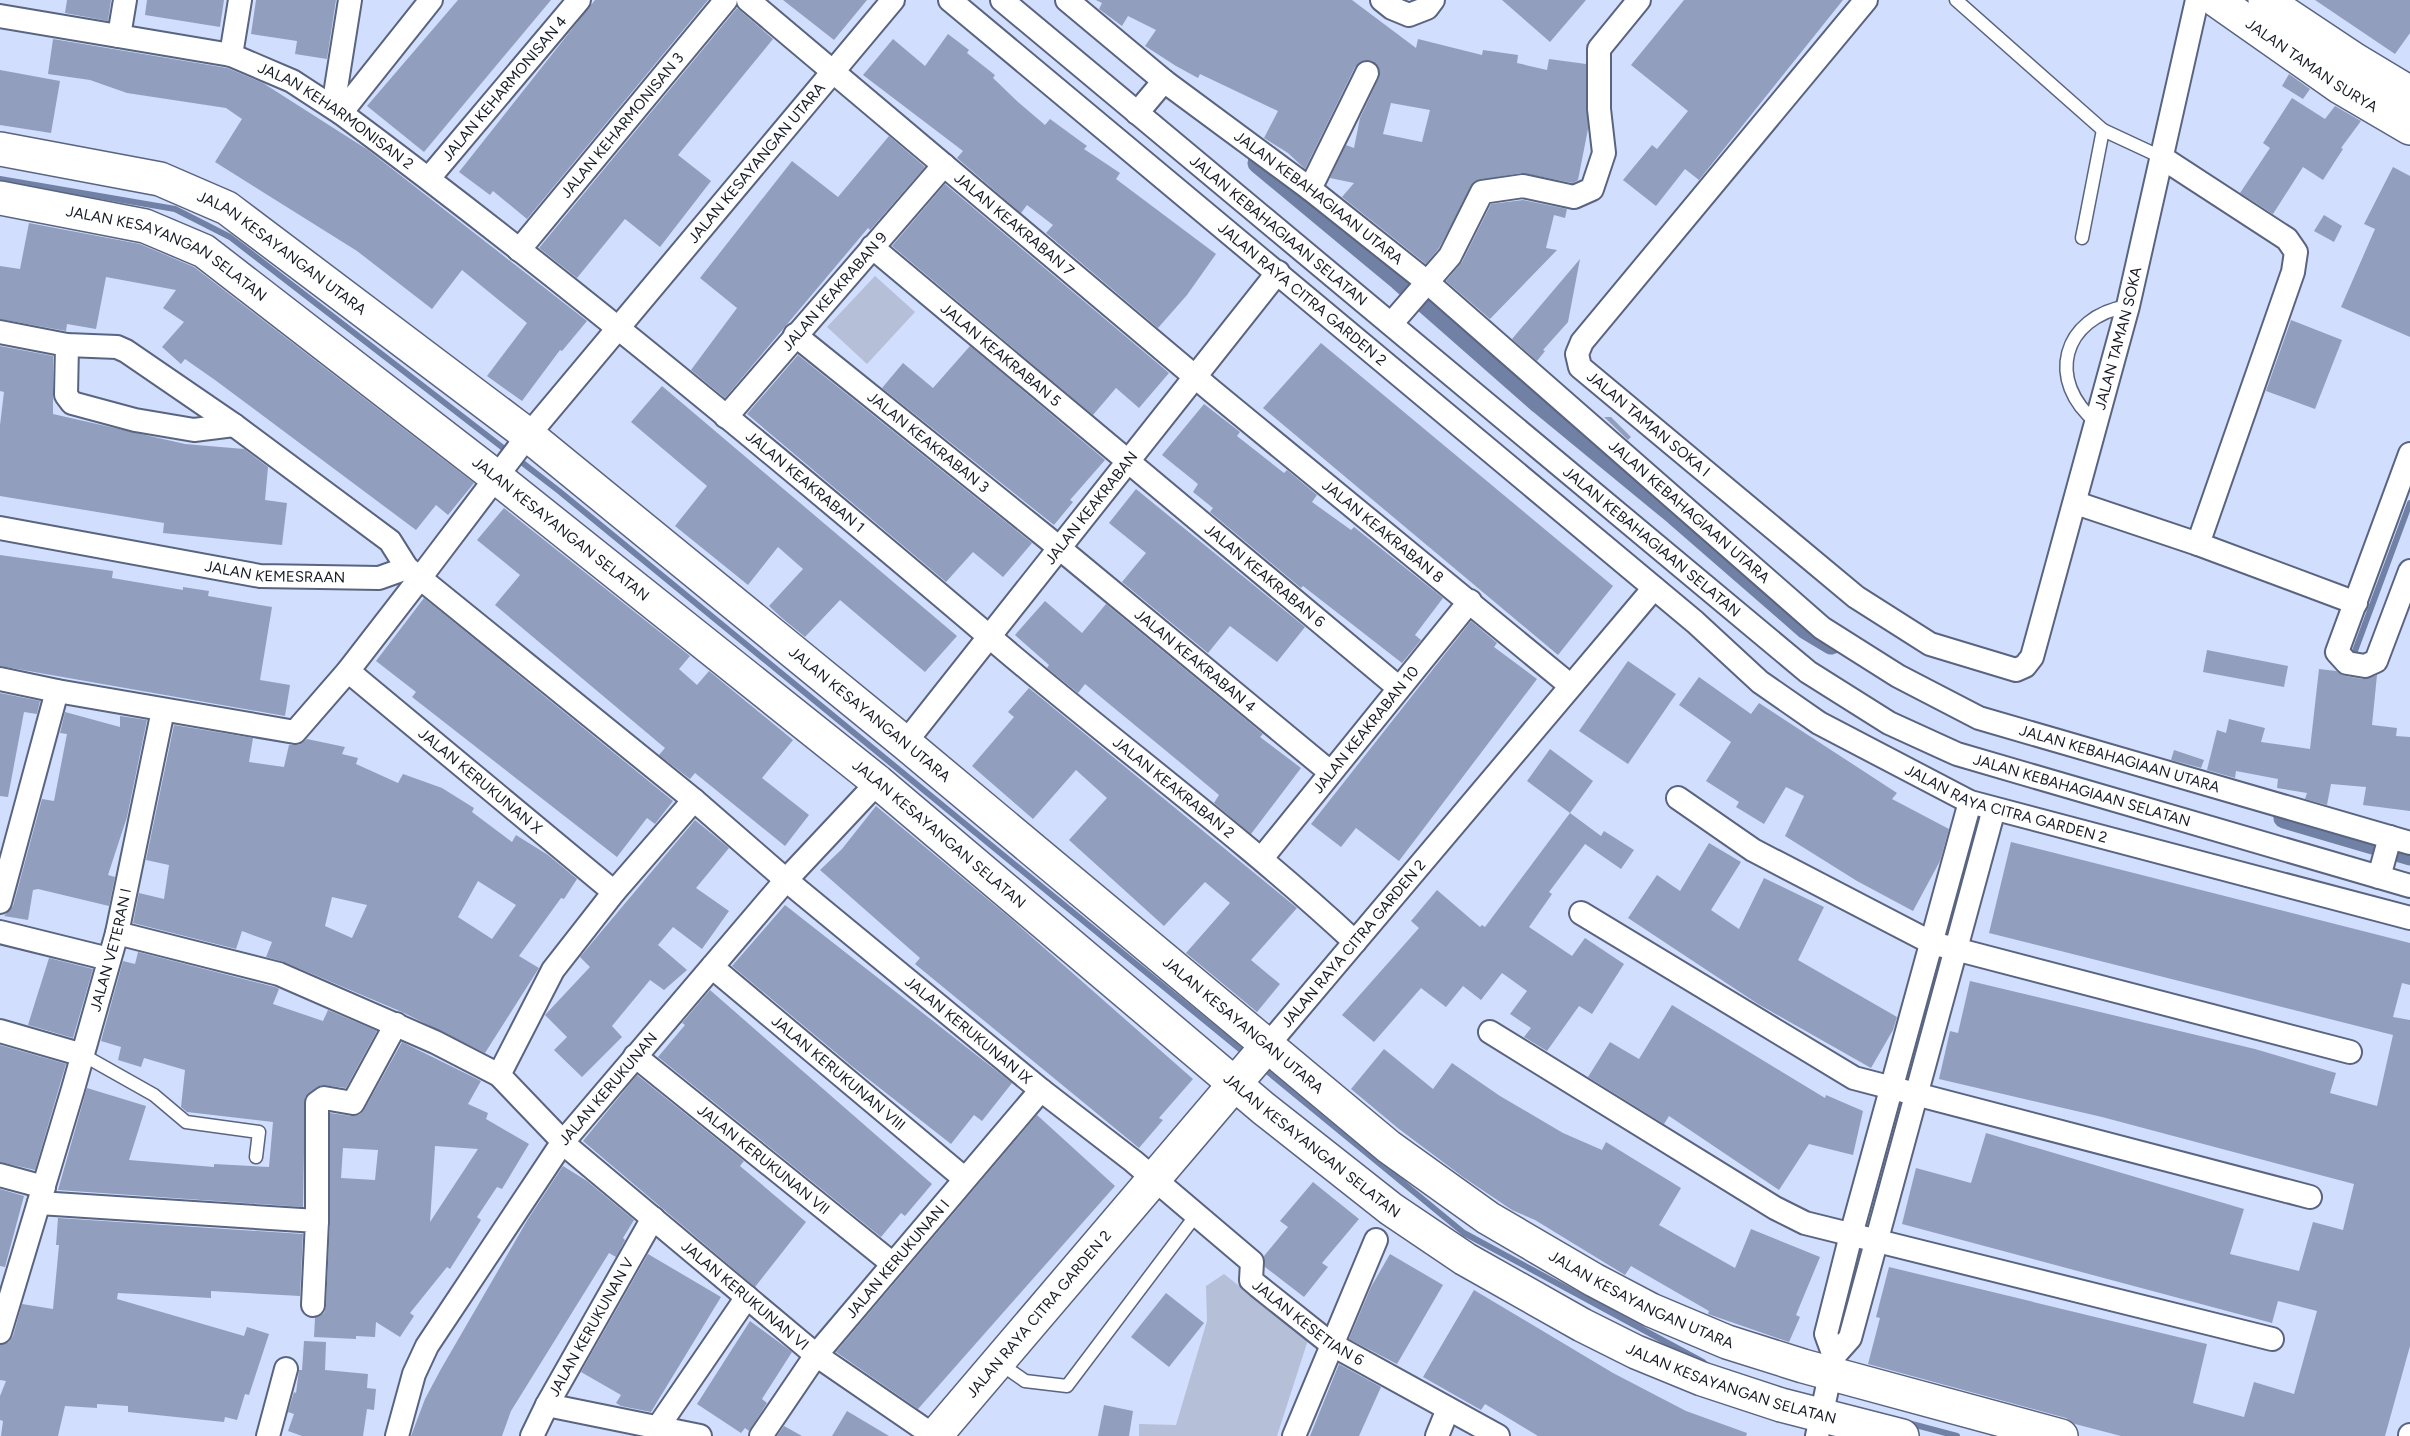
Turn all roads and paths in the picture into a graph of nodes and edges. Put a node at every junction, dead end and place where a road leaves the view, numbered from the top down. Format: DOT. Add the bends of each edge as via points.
graph roads {
  1 [pos="125,0"];
  2 [pos="240,0"];
  3 [pos="350,0"];
  4 [pos="431,0"];
  5 [pos="579,0"];
  6 [pos="726,0"];
  7 [pos="748,0"];
  8 [pos="893,0"];
  9 [pos="950,0"];
  10 [pos="1002,0"];
  11 [pos="1067,0"];
  12 [pos="1382,0"];
  13 [pos="1433,0"];
  14 [pos="1639,0"];
  15 [pos="1866,0"];
  16 [pos="1956,0"];
  17 [pos="2197,0"];
  18 [pos="2216,0"];
  19 [pos="2265,0"];
  20 [pos="0,16"];
  21 [pos="119,36"];
  22 [pos="231,55"];
  23 [pos="833,72"];
  24 [pos="1366,73"];
  25 [pos="1164,82"];
  26 [pos="2410,93"];
  27 [pos="337,110"];
  28 [pos="1140,110"];
  29 [pos="2410,128"];
  30 [pos="2103,130"];
  31 [pos="0,149"];
  32 [pos="2161,157"];
  33 [pos="944,165"];
  34 [pos="429,178"];
  35 [pos="1310,189"];
  36 [pos="0,198"];
  37 [pos="2082,238"];
  38 [pos="872,247"];
  39 [pos="519,250"];
  40 [pos="1278,272"];
  41 [pos="1427,282"];
  42 [pos="2128,306"];
  43 [pos="1391,324"];
  44 [pos="620,327"];
  45 [pos="0,332"];
  46 [pos="795,335"];
  47 [pos="67,345"];
  48 [pos="1196,377"];
  49 [pos="726,417"];
  50 [pos="2097,423"];
  51 [pos="234,425"];
  52 [pos="527,437"];
  53 [pos="2410,454"];
  54 [pos="1131,461"];
  55 [pos="496,476"];
  56 [pos="2076,503"];
  57 [pos="0,528"];
  58 [pos="2198,544"];
  59 [pos="1060,549"];
  60 [pos="2410,571"];
  61 [pos="413,573"];
  62 [pos="1654,588"];
  63 [pos="1470,601"];
  64 [pos="2356,603"];
  65 [pos="990,638"];
  66 [pos="2021,669"];
  67 [pos="348,671"];
  68 [pos="0,679"];
  69 [pos="1571,686"];
  70 [pos="1399,688"];
  71 [pos="57,691"];
  72 [pos="163,710"];
  73 [pos="905,743"];
  74 [pos="1330,772"];
  75 [pos="878,782"];
  76 [pos="1677,798"];
  77 [pos="694,800"];
  78 [pos="1970,802"];
  79 [pos="1994,808"];
  80 [pos="2396,841"];
  81 [pos="1262,858"];
  82 [pos="2380,873"];
  83 [pos="786,880"];
  84 [pos="2410,886"];
  85 [pos="614,892"];
  86 [pos="0,902"];
  87 [pos="1581,913"];
  88 [pos="2410,918"];
  89 [pos="0,932"];
  90 [pos="117,933"];
  91 [pos="1355,942"];
  92 [pos="1932,943"];
  93 [pos="1956,949"];
  94 [pos="109,959"];
  95 [pos="712,967"];
  96 [pos="396,1024"];
  97 [pos="0,1031"];
  98 [pos="1490,1032"];
  99 [pos="1265,1048"];
  100 [pos="2350,1052"];
  101 [pos="83,1055"];
  102 [pos="635,1056"];
  103 [pos="499,1076"];
  104 [pos="1235,1082"];
  105 [pos="1892,1088"];
  106 [pos="1041,1090"];
  107 [pos="1915,1094"];
  108 [pos="562,1143"];
  109 [pos="256,1157"];
  110 [pos="0,1175"];
  111 [pos="965,1179"];
  112 [pos="1152,1179"];
  113 [pos="41,1195"];
  114 [pos="2310,1197"];
  115 [pos="1196,1215"];
  116 [pos="653,1218"];
  117 [pos="317,1221"];
  118 [pos="1851,1235"];
  119 [pos="1376,1240"];
  120 [pos="1875,1242"];
  121 [pos="893,1264"];
  122 [pos="7,1288"];
  123 [pos="747,1296"];
  124 [pos="313,1305"];
  125 [pos="0,1332"];
  126 [pos="2272,1339"];
  127 [pos="1331,1344"];
  128 [pos="816,1355"];
  129 [pos="998,1362"];
  130 [pos="286,1369"];
  131 [pos="1831,1370"];
  132 [pos="547,1405"];
  133 [pos="1448,1409"];
  134 [pos="1821,1420"];
  135 [pos="658,1427"];
  136 [pos="268,1436"];
  137 [pos="398,1436"];
  138 [pos="532,1436"];
  139 [pos="700,1436"];
  140 [pos="761,1436"];
  141 [pos="934,1436"];
  142 [pos="1294,1436"];
  143 [pos="1437,1436"];
  144 [pos="1498,1436"];
  145 [pos="1902,1436"];
  146 [pos="2061,1436"];
  1 -- 21 [label="street"];
  2 -- 22 [label="street"];
  3 -- 27 [label="street"];
  4 -- 27 [label="street"];
  5 -- 34 [label="street, JALAN KEHARMONISAN 4"];
  6 -- 39 [label="street, JALAN KEHARMONISAN 3"];
  7 -- 23 [label="street, JALAN KEAKRABAN 7"];
  8 -- 23 [label="street, JALAN KESAYANGAN UTARA"];
  9 -- 40 [label="street, JALAN RAYA CITRA GARDEN 2"];
  10 -- 28 [label="street, JALAN KEBAHAGIAAN SELATAN"];
  11 -- 25 [label="street, JALAN KEBAHAGIAAN UTARA"];
  12 -- 13 [label="street" via="1409,15 1427,8"];
  14 -- 41 [label="street" via="1599,50 1604,153 1592,189 1574,197 1523,186 1482,192 1450,256"];
  15 -- 66 [label="street, JALAN TAMAN SOKA I" via="1589,333 1577,354 1580,367 1856,597 1930,644"];
  16 -- 30 [label="lane"];
  17 -- 32 [label="street, JALAN TAMAN SOKA"];
  18 -- 29 [label="street, JALAN TAMAN SURYA" via="2340,87"];
  19 -- 26 [label="street, JALAN TAMAN SURYA"];
  20 -- 21 [label="street, JALAN KEHARMONISAN 2"];
  21 -- 22 [label="street, JALAN KEHARMONISAN 2"];
  22 -- 27 [label="street, JALAN KEHARMONISAN 2" via="292,81"];
  23 -- 33 [label="street, JALAN KEAKRABAN 7"];
  23 -- 44 [label="street, JALAN KESAYANGAN UTARA"];
  24 -- 35 [label="street"];
  25 -- 28 [label="street"];
  25 -- 35 [label="street, JALAN KEBAHAGIAAN UTARA"];
  27 -- 34 [label="street, JALAN KEHARMONISAN 2"];
  28 -- 43 [label="street, JALAN KEBAHAGIAAN SELATAN"];
  30 -- 32 [label="lane"];
  30 -- 37 [label="lane"];
  31 -- 52 [label="street, JALAN KESAYANGAN UTARA" via="160,179 227,208"];
  32 -- 42 [label="street, JALAN TAMAN SOKA"];
  32 -- 58 [label="street" via="2287,239 2296,252 2293,272"];
  33 -- 38 [label="street, JALAN KEAKRABAN 9"];
  33 -- 48 [label="street, JALAN KEAKRABAN 7"];
  34 -- 39 [label="street, JALAN KEHARMONISAN 2"];
  35 -- 41 [label="street, JALAN KEBAHAGIAAN UTARA"];
  36 -- 55 [label="street, JALAN KESAYANGAN SELATAN" via="145,226 204,251"];
  38 -- 46 [label="street, JALAN KEAKRABAN 9"];
  38 -- 54 [label="street, JALAN KEAKRABAN 5"];
  39 -- 44 [label="street, JALAN KEHARMONISAN 2"];
  40 -- 48 [label="street, JALAN KEAKRABAN"];
  40 -- 62 [label="street, JALAN RAYA CITRA GARDEN 2"];
  41 -- 43 [label="street"];
  41 -- 80 [label="street, JALAN KEBAHAGIAAN UTARA" via="1822,628 1898,676 1979,718"];
  42 -- 50 [label="street, JALAN TAMAN SOKA"];
  42 -- 50 [label="lane" via="2093,317 2080,329 2068,353 2067,380 2072,397"];
  43 -- 82 [label="street, JALAN KEBAHAGIAAN SELATAN" via="1808,672 1889,723 1957,753"];
  44 -- 49 [label="street, JALAN KEAKRABAN 1"];
  44 -- 52 [label="street, JALAN KESAYANGAN UTARA"];
  45 -- 47 [label="street, JALAN KERUKUNAN IX"];
  46 -- 49 [label="street, JALAN KEAKRABAN 9"];
  46 -- 59 [label="street, JALAN KEAKRABAN 3"];
  47 -- 51 [label="street, JALAN KERUKUNAN IX" via="117,347 126,351"];
  47 -- 51 [label="street" via="66,395 72,403 194,430"];
  48 -- 54 [label="street, JALAN KEAKRABAN"];
  48 -- 63 [label="street, JALAN KEAKRABAN 8"];
  49 -- 65 [label="street, JALAN KEAKRABAN 1"];
  50 -- 56 [label="street, JALAN TAMAN SOKA"];
  51 -- 61 [label="street, JALAN KERUKUNAN IX" via="390,541"];
  52 -- 55 [label="street, JALAN KESAYANGAN UTARA"];
  52 -- 73 [label="street, JALAN KESAYANGAN UTARA"];
  53 -- 64 [label="street"];
  54 -- 59 [label="street, JALAN KEAKRABAN"];
  54 -- 70 [label="street, JALAN KEAKRABAN 6"];
  55 -- 61 [label="street"];
  55 -- 75 [label="street, JALAN KESAYANGAN SELATAN"];
  56 -- 58 [label="street"];
  56 -- 66 [label="street, JALAN TAMAN SOKA" via="2032,657"];
  57 -- 61 [label="street, JALAN KEMESRAAN" via="260,576 379,578"];
  58 -- 64 [label="street"];
  59 -- 65 [label="street, JALAN KEAKRABAN"];
  59 -- 74 [label="street, JALAN KEAKRABAN 4"];
  60 -- 64 [label="street" via="2376,661 2365,666 2347,663 2337,652"];
  61 -- 67 [label="street"];
  61 -- 77 [label="street, JALAN KERUKUNAN IX"];
  62 -- 69 [label="street, JALAN RAYA CITRA GARDEN 2"];
  62 -- 78 [label="street, JALAN RAYA CITRA GARDEN 2" via="1760,682 1819,723"];
  63 -- 69 [label="street, JALAN KEAKRABAN 8"];
  63 -- 70 [label="street, JALAN KEAKRABAN 10"];
  65 -- 73 [label="street, JALAN KEAKRABAN"];
  65 -- 81 [label="street, JALAN KEAKRABAN 2"];
  67 -- 72 [label="street" via="295,732"];
  67 -- 85 [label="street, JALAN KERUKUNAN X"];
  68 -- 71 [label="street"];
  69 -- 91 [label="street, JALAN RAYA CITRA GARDEN 2"];
  70 -- 74 [label="street, JALAN KEAKRABAN 10"];
  71 -- 72 [label="street"];
  71 -- 86 [label="street"];
  72 -- 90 [label="street, JALAN VETERAN I"];
  73 -- 99 [label="street, JALAN KESAYANGAN UTARA"];
  74 -- 81 [label="street, JALAN KEAKRABAN 10"];
  75 -- 83 [label="street, JALAN KERUKUNAN"];
  75 -- 104 [label="street, JALAN KESAYANGAN SELATAN"];
  76 -- 92 [label="street" via="1753,850"];
  77 -- 83 [label="street, JALAN KERUKUNAN IX"];
  77 -- 85 [label="street"];
  78 -- 79 [label="street, JALAN RAYA CITRA GARDEN 2"];
  78 -- 92 [label="street"];
  79 -- 88 [label="street, JALAN RAYA CITRA GARDEN 2"];
  79 -- 93 [label="street"];
  80 -- 82 [label="street"];
  81 -- 91 [label="street, JALAN KEAKRABAN 2"];
  82 -- 84 [label="street, JALAN KEBAHAGIAAN SELATAN"];
  83 -- 95 [label="street, JALAN KERUKUNAN"];
  83 -- 106 [label="street, JALAN KERUKUNAN IX"];
  85 -- 103 [label="street" via="553,970"];
  87 -- 105 [label="street" via="1835,1068 1854,1078"];
  89 -- 94 [label="street"];
  90 -- 94 [label="street, JALAN VETERAN I"];
  90 -- 96 [label="street, JALAN KERUKUNAN VI" via="279,974"];
  91 -- 99 [label="street, JALAN RAYA CITRA GARDEN 2"];
  92 -- 93 [label="street"];
  92 -- 105 [label="street"];
  93 -- 100 [label="street"];
  93 -- 107 [label="street"];
  94 -- 101 [label="street, JALAN VETERAN I"];
  95 -- 102 [label="street, JALAN KERUKUNAN"];
  95 -- 111 [label="street, JALAN KERUKUNAN VIII"];
  96 -- 103 [label="street, JALAN KERUKUNAN VI"];
  96 -- 117 [label="street" via="353,1103 324,1098 317,1103"];
  97 -- 101 [label="street"];
  98 -- 118 [label="street" via="1775,1208 1805,1223"];
  99 -- 104 [label="street, JALAN RAYA CITRA GARDEN 2"];
  99 -- 131 [label="street, JALAN KESAYANGAN UTARA" via="1423,1174 1594,1281 1727,1342"];
  101 -- 109 [label="lane" via="154,1095 186,1122 259,1132"];
  101 -- 113 [label="street, JALAN VETERAN I"];
  102 -- 108 [label="street, JALAN KERUKUNAN"];
  102 -- 121 [label="street, JALAN KERUKUNAN VII"];
  103 -- 108 [label="street, JALAN KERUKUNAN VI"];
  104 -- 112 [label="street, JALAN RAYA CITRA GARDEN 2"];
  104 -- 134 [label="street, JALAN KESAYANGAN SELATAN" via="1410,1222 1532,1298 1636,1352"];
  105 -- 107 [label="street"];
  105 -- 118 [label="street"];
  106 -- 111 [label="street, JALAN KERUKUNAN I"];
  106 -- 112 [label="street, JALAN KERUKUNAN IX"];
  107 -- 114 [label="street"];
  107 -- 120 [label="street"];
  108 -- 116 [label="street, JALAN KERUKUNAN VI"];
  108 -- 137 [label="street, JALAN KERUKUNAN" via="427,1346 414,1374"];
  110 -- 113 [label="street"];
  111 -- 121 [label="street, JALAN KERUKUNAN I"];
  112 -- 115 [label="street, JALAN KESETIAN 6"];
  112 -- 129 [label="street, JALAN RAYA CITRA GARDEN 2"];
  113 -- 117 [label="street"];
  113 -- 122 [label="street, JALAN VETERAN I"];
  115 -- 127 [label="street, JALAN KESETIAN 6" via="1252,1262 1251,1280"];
  115 -- 129 [label="lane" via="1067,1386 1025,1381"];
  116 -- 123 [label="street, JALAN KERUKUNAN VI"];
  116 -- 132 [label="street, JALAN KERUKUNAN V"];
  117 -- 124 [label="street"];
  118 -- 120 [label="street"];
  118 -- 131 [label="street" via="1826,1335"];
  119 -- 127 [label="street"];
  120 -- 126 [label="street"];
  120 -- 131 [label="street" via="1850,1338"];
  121 -- 128 [label="street, JALAN KERUKUNAN I"];
  122 -- 125 [label="street, JALAN VETERAN I"];
  123 -- 128 [label="street, JALAN KERUKUNAN VI"];
  123 -- 135 [label="street"];
  127 -- 133 [label="street, JALAN KESETIAN 6"];
  127 -- 142 [label="street"];
  128 -- 140 [label="street, JALAN KERUKUNAN I"];
  128 -- 141 [label="street, JALAN KERUKUNAN VI"];
  129 -- 141 [label="street, JALAN RAYA CITRA GARDEN 2"];
  130 -- 136 [label="street"];
  131 -- 134 [label="street"];
  131 -- 146 [label="street, JALAN KESAYANGAN UTARA"];
  132 -- 135 [label="street"];
  132 -- 138 [label="street, JALAN KERUKUNAN V"];
  133 -- 143 [label="street"];
  133 -- 144 [label="street, JALAN KESETIAN 6"];
  134 -- 145 [label="street, JALAN KESAYANGAN SELATAN"];
  135 -- 139 [label="street"];
}
